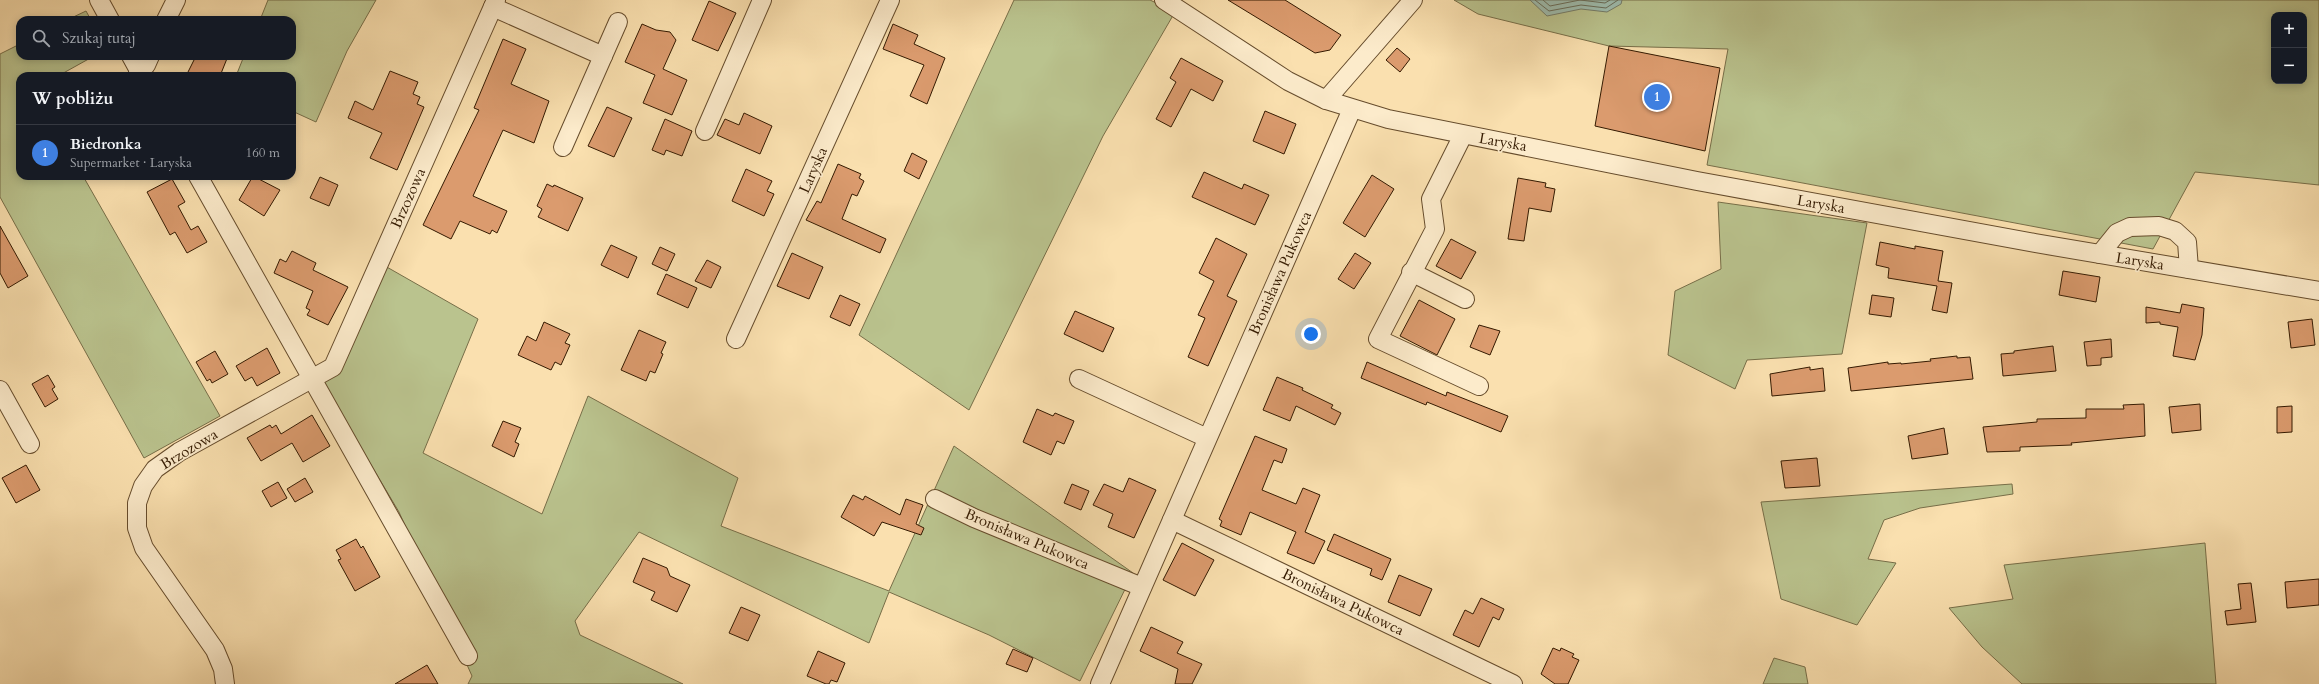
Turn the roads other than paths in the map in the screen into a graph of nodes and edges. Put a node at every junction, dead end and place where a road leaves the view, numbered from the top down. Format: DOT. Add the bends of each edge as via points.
graph roads {
  1 [pos="99,0"];
  2 [pos="176,0"];
  3 [pos="762,0"];
  4 [pos="890,0"];
  5 [pos="1164,0"];
  6 [pos="1413,0"];
  7 [pos="494,4"];
  8 [pos="108,16"];
  9 [pos="168,16"];
  10 [pos="618,22"];
  11 [pos="603,56"];
  12 [pos="148,60"];
  13 [pos="137,67"];
  14 [pos="1326,100"];
  15 [pos="1352,109"];
  16 [pos="705,131"];
  17 [pos="1463,135"];
  18 [pos="563,147"];
  19 [pos="200,180"];
  20 [pos="2100,254"];
  21 [pos="2189,269"];
  22 [pos="1411,272"];
  23 [pos="2319,291"];
  24 [pos="1465,298"];
  25 [pos="736,339"];
  26 [pos="1079,379"];
  27 [pos="312,380"];
  28 [pos="1479,386"];
  29 [pos="0,390"];
  30 [pos="1207,438"];
  31 [pos="30,444"];
  32 [pos="935,499"];
  33 [pos="1172,520"];
  34 [pos="1142,587"];
  35 [pos="468,656"];
  36 [pos="225,684"];
  37 [pos="1100,684"];
  38 [pos="1513,684"];
  1 -- 8 [label="street"];
  2 -- 9 [label="street"];
  3 -- 16 [label="street"];
  4 -- 25 [label="street, Laryska"];
  5 -- 14 [label="street, Laryska" via="1288,81"];
  6 -- 14 [label="street"];
  7 -- 11 [label="street, Brzozowa"];
  7 -- 27 [label="street, Brzozowa" via="334,367"];
  10 -- 11 [label="street"];
  11 -- 18 [label="street"];
  12 -- 13 [label="street" via="146,65"];
  14 -- 15 [label="street, Laryska"];
  15 -- 17 [label="street, Laryska"];
  15 -- 30 [label="street, Bronisława Pukowca"];
  17 -- 20 [label="street, Laryska"];
  17 -- 22 [label="street" via="1431,199 1435,229"];
  19 -- 27 [label="street"];
  20 -- 21 [label="street, Laryska"];
  20 -- 21 [label="street" via="2116,233 2130,227 2159,226 2175,231 2187,242"];
  21 -- 23 [label="street, Laryska"];
  22 -- 24 [label="street"];
  22 -- 28 [label="street" via="1378,339"];
  26 -- 30 [label="street"];
  27 -- 35 [label="street"];
  27 -- 36 [label="street, Brzozowa" via="179,452 155,469 143,486 137,503 137,528 144,548 215,650 224,669"];
  29 -- 31 [label="street"];
  30 -- 33 [label="street, Bronisława Pukowca"];
  32 -- 34 [label="street, Bronisława Pukowca" via="974,518"];
  33 -- 34 [label="street, Bronisława Pukowca"];
  33 -- 38 [label="street, Bronisława Pukowca"];
  34 -- 37 [label="street, Bronisława Pukowca"];
}
